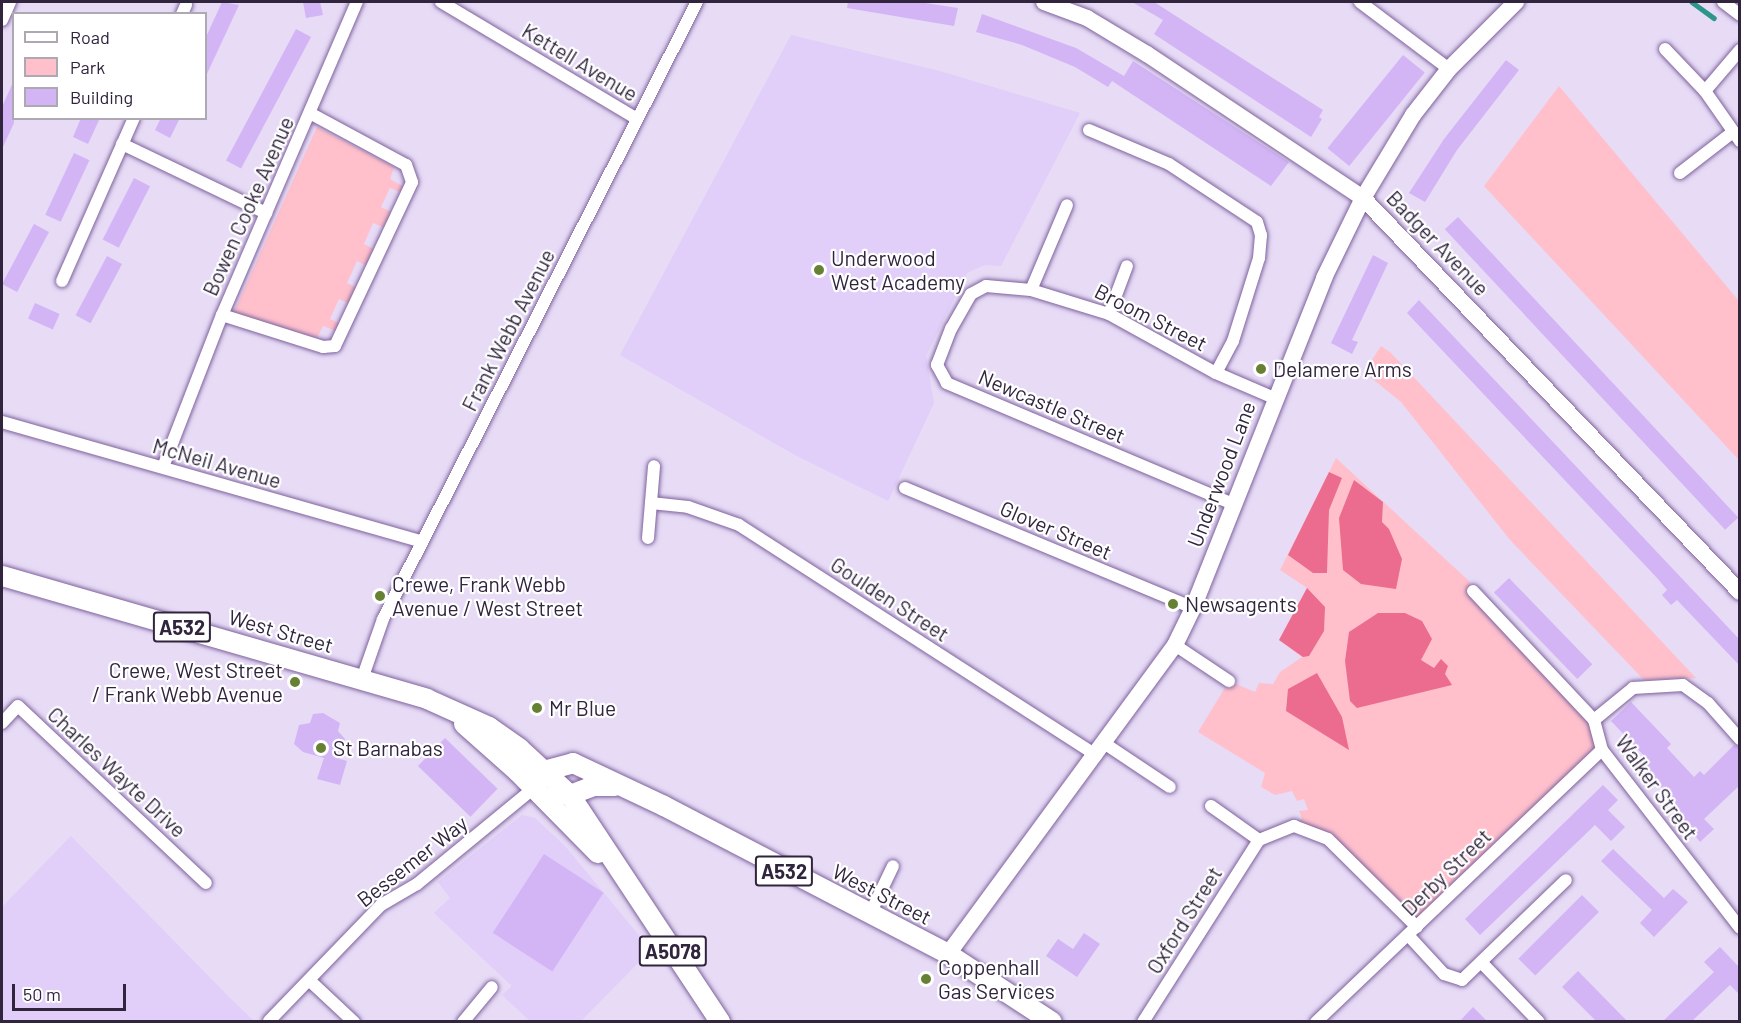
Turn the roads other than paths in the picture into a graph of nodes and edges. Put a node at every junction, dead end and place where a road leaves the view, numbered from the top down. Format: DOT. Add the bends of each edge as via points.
graph roads {
  1 [pos="10,2"];
  2 [pos="357,2"];
  3 [pos="441,2"];
  4 [pos="697,2"];
  5 [pos="1044,2"];
  6 [pos="1359,2"];
  7 [pos="1516,2"];
  8 [pos="1723,2"];
  9 [pos="1740,15"];
  10 [pos="2,20"];
  11 [pos="1665,49"];
  12 [pos="1740,50"];
  13 [pos="1449,69"];
  14 [pos="1705,91"];
  15 [pos="310,112"];
  16 [pos="637,119"];
  17 [pos="133,120"];
  18 [pos="1089,130"];
  19 [pos="1736,137"];
  20 [pos="122,144"];
  21 [pos="1680,173"];
  22 [pos="1363,198"];
  23 [pos="1067,205"];
  24 [pos="266,213"];
  25 [pos="1127,266"];
  26 [pos="62,281"];
  27 [pos="1031,290"];
  28 [pos="971,294"];
  29 [pos="1109,314"];
  30 [pos="222,315"];
  31 [pos="1216,373"];
  32 [pos="1274,398"];
  33 [pos="2,422"];
  34 [pos="654,466"];
  35 [pos="163,467"];
  36 [pos="905,488"];
  37 [pos="651,503"];
  38 [pos="1233,504"];
  39 [pos="648,538"];
  40 [pos="422,542"];
  41 [pos="2,576"];
  42 [pos="1473,591"];
  43 [pos="1740,592"];
  44 [pos="1193,608"];
  45 [pos="1175,645"];
  46 [pos="362,679"];
  47 [pos="1229,681"];
  48 [pos="441,706"];
  49 [pos="1593,720"];
  50 [pos="2,723"];
  51 [pos="1740,739"];
  52 [pos="1100,749"];
  53 [pos="1602,750"];
  54 [pos="544,771"];
  55 [pos="621,786"];
  56 [pos="1170,787"];
  57 [pos="534,789"];
  58 [pos="570,795"];
  59 [pos="1210,806"];
  60 [pos="556,812"];
  61 [pos="1259,840"];
  62 [pos="893,866"];
  63 [pos="626,880"];
  64 [pos="1566,880"];
  65 [pos="206,883"];
  66 [pos="870,914"];
  67 [pos="1740,928"];
  68 [pos="1413,931"];
  69 [pos="948,954"];
  70 [pos="1481,962"];
  71 [pos="309,980"];
  72 [pos="492,987"];
  73 [pos="269,1021"];
  74 [pos="354,1022"];
  75 [pos="463,1022"];
  76 [pos="720,1022"];
  77 [pos="1052,1022"];
  78 [pos="1143,1022"];
  79 [pos="1316,1022"];
  80 [pos="1539,1022"];
  1 -- 10 [label="street"];
  2 -- 15 [label="street, Bowen Cooke Avenue"];
  3 -- 16 [label="street, Kettell Avenue"];
  4 -- 16 [label="street, Frank Webb Avenue"];
  5 -- 22 [label="street, Badger Avenue" via="1087,18 1147,54"];
  6 -- 13 [label="street"];
  7 -- 13 [label="street, Underwood Lane"];
  8 -- 9 [label="street"];
  11 -- 14 [label="street"];
  12 -- 14 [label="street"];
  13 -- 22 [label="street, Underwood Lane" via="1413,116"];
  14 -- 19 [label="street"];
  15 -- 24 [label="street, Bowen Cooke Avenue"];
  15 -- 30 [label="street, Bowen Cooke Avenue" via="406,165 412,182 335,346 323,347"];
  16 -- 40 [label="street, Frank Webb Avenue"];
  17 -- 20 [label="street"];
  18 -- 31 [label="street" via="1169,164 1257,222 1261,235 1259,258 1233,341"];
  19 -- 21 [label="street"];
  20 -- 24 [label="street"];
  20 -- 26 [label="street"];
  22 -- 32 [label="street, Underwood Lane" via="1323,278"];
  22 -- 43 [label="street, Badger Avenue"];
  23 -- 27 [label="street"];
  24 -- 30 [label="street, Bowen Cooke Avenue"];
  25 -- 29 [label="street"];
  27 -- 28 [label="street, Broom Street" via="986,286"];
  27 -- 29 [label="street, Broom Street"];
  28 -- 38 [label="street, Newcastle Street" via="937,365 947,383"];
  29 -- 31 [label="street, Broom Street"];
  30 -- 35 [label="street, Bowen Cooke Avenue"];
  31 -- 32 [label="street, Broom Street"];
  32 -- 38 [label="street, Underwood Lane"];
  33 -- 35 [label="street, McNeil Avenue"];
  34 -- 37 [label="street"];
  35 -- 40 [label="street, McNeil Avenue"];
  36 -- 44 [label="street, Glover Street"];
  37 -- 39 [label="street"];
  37 -- 52 [label="street, Goulden Street" via="688,507 739,525"];
  38 -- 44 [label="street, Underwood Lane"];
  40 -- 46 [label="street, Frank Webb Avenue" via="383,619"];
  41 -- 46 [label="main road, West Street / A532"];
  42 -- 49 [label="street, Walker Street"];
  44 -- 45 [label="street, Underwood Lane"];
  45 -- 47 [label="street"];
  45 -- 52 [label="street, Underwood Lane"];
  46 -- 48 [label="main road, West Street / A532"];
  48 -- 54 [label="main road, West Street / A532" via="489,727"];
  48 -- 57 [label="main road, West Street / A532"];
  49 -- 51 [label="street" via="1633,688 1683,685 1708,704"];
  49 -- 53 [label="street, Walker Street"];
  50 -- 65 [label="street, Charles Wayte Drive" via="18,706"];
  52 -- 56 [label="street, Goulden Street"];
  52 -- 69 [label="street, Underwood Lane"];
  53 -- 67 [label="street, Walker Street"];
  53 -- 68 [label="street, Derby Street"];
  54 -- 55 [label="main road, West Street / A532" via="573,764"];
  54 -- 57 [label="main road"];
  54 -- 58 [label="main road, West Street / A532"];
  55 -- 58 [label="main road, West Street / A532" via="592,786"];
  55 -- 66 [label="main road, West Street / A532"];
  57 -- 58 [label="main road, West Street / A532"];
  57 -- 60 [label="main road, West Street / A532"];
  57 -- 71 [label="street, Bessemer Way" via="417,884 381,905"];
  58 -- 63 [label="main road, A5078"];
  59 -- 61 [label="street"];
  60 -- 63 [label="main road, A5078"];
  61 -- 68 [label="street" via="1294,826 1328,839"];
  61 -- 78 [label="street, Oxford Street"];
  62 -- 66 [label="street"];
  63 -- 76 [label="main road, A5078"];
  64 -- 70 [label="street"];
  66 -- 69 [label="main road, West Street / A532"];
  68 -- 70 [label="street" via="1444,974 1462,980"];
  68 -- 79 [label="street, Derby Street"];
  69 -- 77 [label="main road, West Street / A532"];
  70 -- 80 [label="street"];
  71 -- 73 [label="street, Bessemer Way"];
  71 -- 74 [label="street"];
  72 -- 75 [label="street"];
}
